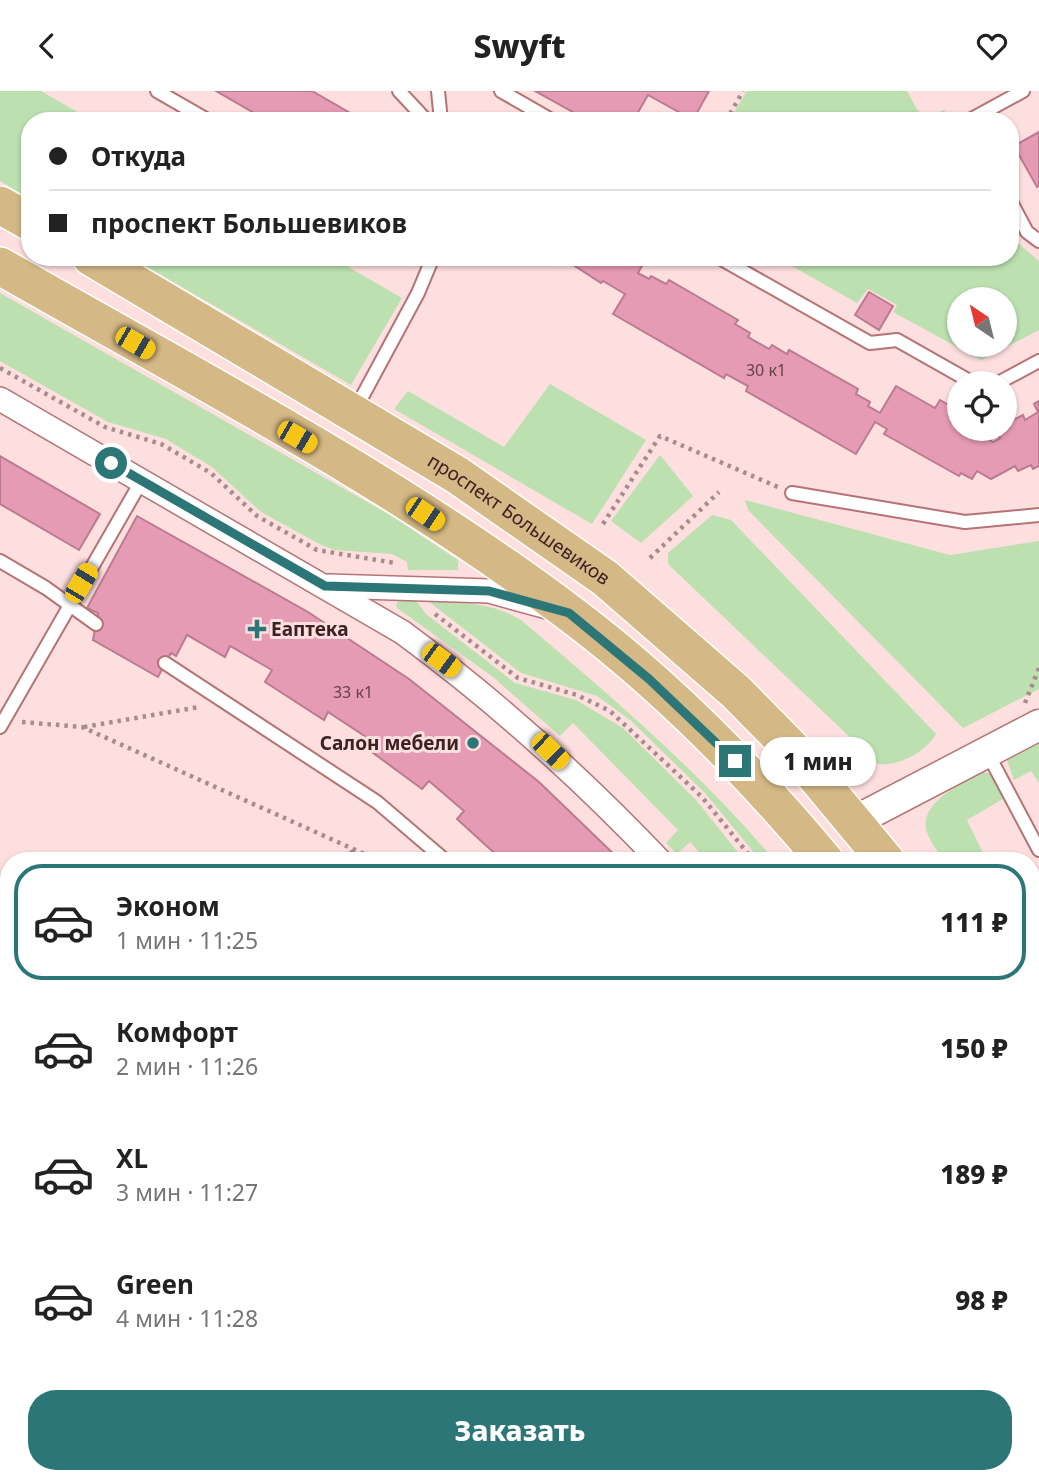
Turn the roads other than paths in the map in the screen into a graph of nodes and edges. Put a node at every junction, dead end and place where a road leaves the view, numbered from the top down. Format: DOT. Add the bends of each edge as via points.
graph roads {
  1 [pos="157,91"];
  2 [pos="399,91"];
  3 [pos="439,91"];
  4 [pos="501,91"];
  5 [pos="1023,91"];
  6 [pos="193,112"];
  7 [pos="418,112"];
  8 [pos="440,112"];
  9 [pos="537,112"];
  10 [pos="984,112"];
  11 [pos="0,205"];
  12 [pos="21,217"];
  13 [pos="1019,217"];
  14 [pos="1039,241"];
  15 [pos="0,266"];
  16 [pos="106,266"];
  17 [pos="429,266"];
  18 [pos="734,266"];
  19 [pos="1039,361"];
  20 [pos="952,371"];
  21 [pos="1017,373"];
  22 [pos="0,399"];
  23 [pos="353,414"];
  24 [pos="142,480"];
  25 [pos="792,493"];
  26 [pos="1039,515"];
  27 [pos="0,561"];
  28 [pos="325,586"];
  29 [pos="69,605"];
  30 [pos="569,613"];
  31 [pos="96,624"];
  32 [pos="165,663"];
  33 [pos="1031,716"];
  34 [pos="2,723"];
  35 [pos="988,754"];
  36 [pos="855,821"];
  37 [pos="1039,850"];
  38 [pos="435,852"];
  39 [pos="651,852"];
  40 [pos="817,852"];
  41 [pos="879,852"];
  1 -- 6 [label="lane"];
  2 -- 7 [label="lane"];
  3 -- 8 [label="lane"];
  4 -- 9 [label="lane"];
  5 -- 10 [label="lane"];
  11 -- 12 [label="main road"];
  13 -- 14 [label="lane"];
  15 -- 30 [label="main road" via="403,499"];
  16 -- 23 [label="main road, проспект Большевиков"];
  17 -- 23 [label="lane"];
  18 -- 20 [label="lane" via="870,343 897,340"];
  19 -- 21 [label="lane"];
  22 -- 24 [label="street"];
  23 -- 36 [label="main road, проспект Большевиков" via="457,475 605,578 736,692"];
  24 -- 28 [label="street"];
  24 -- 29 [label="lane"];
  25 -- 26 [label="lane" via="965,522"];
  27 -- 29 [label="lane"];
  28 -- 30 [label="street" via="489,591"];
  28 -- 39 [label="street" via="402,632 460,674 550,751"];
  29 -- 31 [label="lane"];
  29 -- 34 [label="lane"];
  30 -- 40 [label="main road" via="649,679 735,761"];
  32 -- 38 [label="lane" via="377,802"];
  33 -- 35 [label="street"];
  35 -- 36 [label="street"];
  35 -- 37 [label="lane"];
  36 -- 41 [label="main road, проспект Большевиков"];
}
